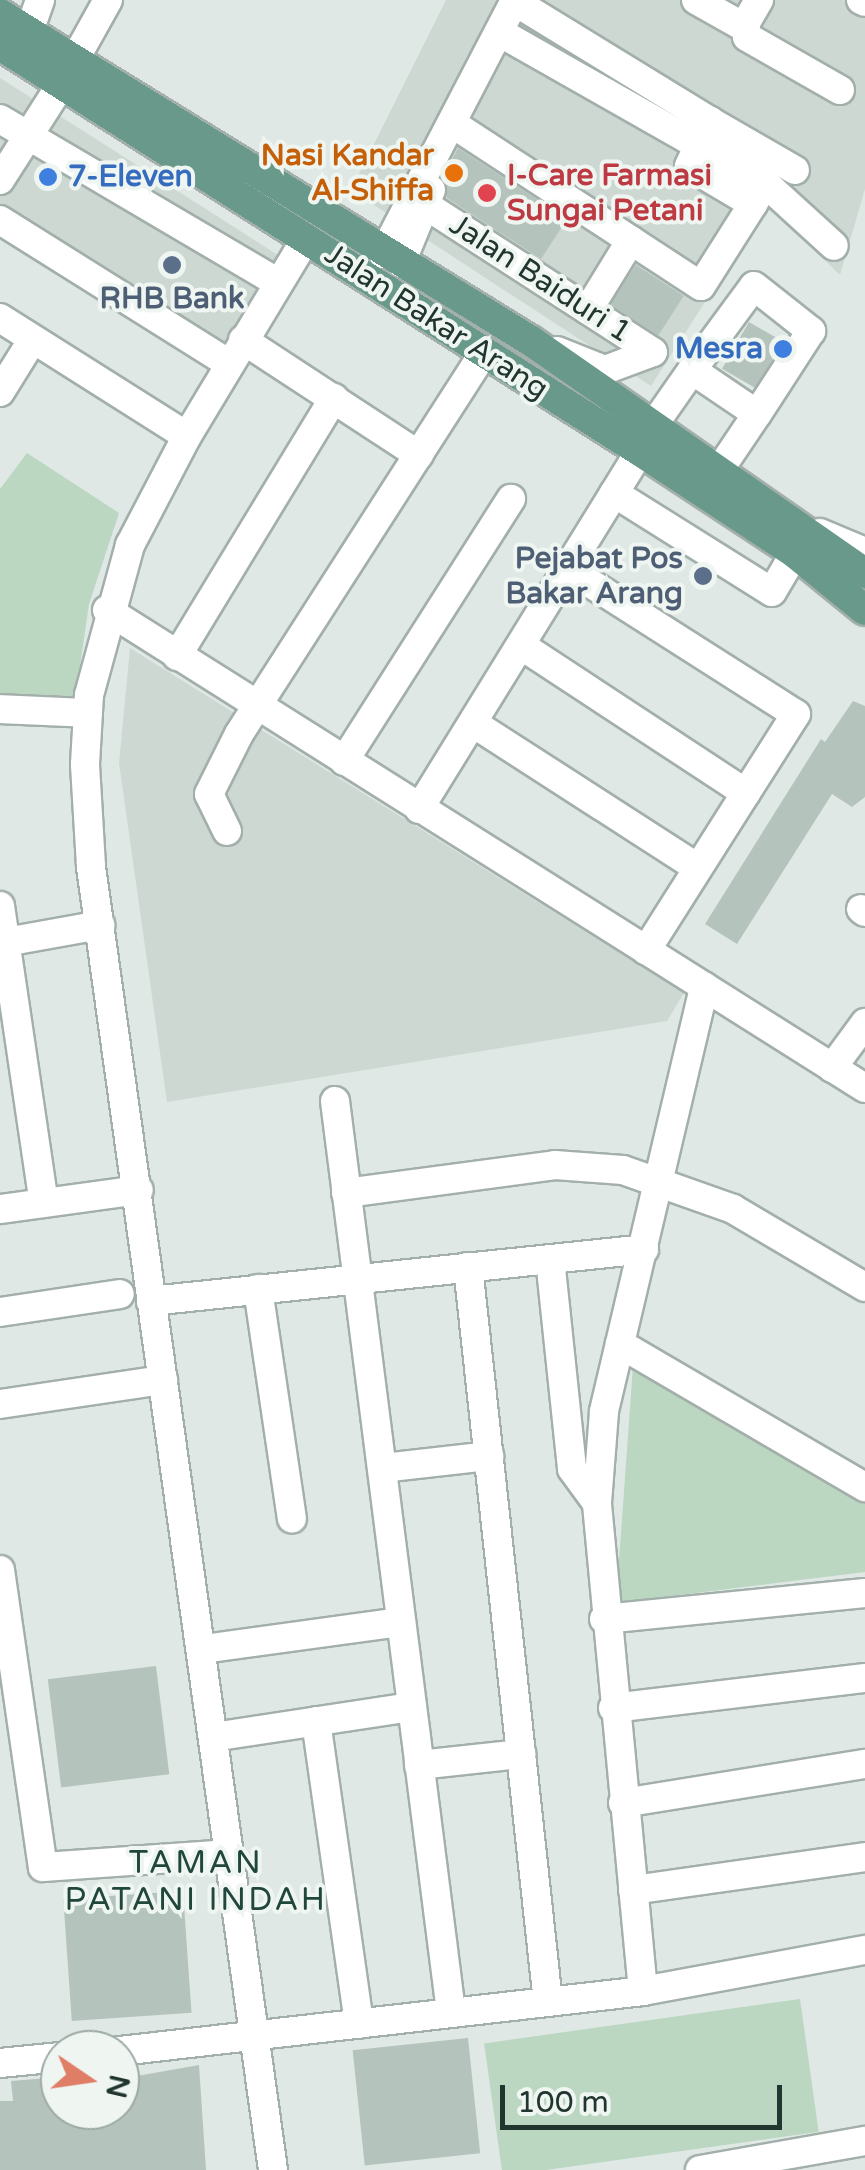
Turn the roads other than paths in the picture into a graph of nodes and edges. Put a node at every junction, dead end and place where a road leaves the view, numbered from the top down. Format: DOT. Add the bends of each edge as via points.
graph roads {
  1 [pos="40,0"];
  2 [pos="108,0"];
  3 [pos="696,0"];
  4 [pos="759,0"];
  5 [pos="515,1"];
  6 [pos="0,14"];
  7 [pos="744,27"];
  8 [pos="29,32"];
  9 [pos="499,32"];
  10 [pos="0,45"];
  11 [pos="68,72"];
  12 [pos="840,90"];
  13 [pos="0,119"];
  14 [pos="453,124"];
  15 [pos="702,132"];
  16 [pos="28,136"];
  17 [pos="439,154"];
  18 [pos="795,170"];
  19 [pos="0,180"];
  20 [pos="759,194"];
  21 [pos="427,206"];
  22 [pos="0,220"];
  23 [pos="306,239"];
  24 [pos="631,240"];
  25 [pos="834,246"];
  26 [pos="392,258"];
  27 [pos="276,282"];
  28 [pos="588,310"];
  29 [pos="0,318"];
  30 [pos="33,339"];
  31 [pos="531,342"];
  32 [pos="236,352"];
  33 [pos="484,352"];
  34 [pos="692,370"];
  35 [pos="0,392"];
  36 [pos="334,398"];
  37 [pos="757,414"];
  38 [pos="655,423"];
  39 [pos="187,436"];
  40 [pos="640,451"];
  41 [pos="419,455"];
  42 [pos="720,469"];
  43 [pos="614,493"];
  44 [pos="510,499"];
  45 [pos="800,540"];
  46 [pos="865,552"];
  47 [pos="568,569"];
  48 [pos="865,573"];
  49 [pos="108,610"];
  50 [pos="865,610"];
  51 [pos="522,646"];
  52 [pos="177,656"];
  53 [pos="260,707"];
  54 [pos="0,709"];
  55 [pos="88,713"];
  56 [pos="476,726"];
  57 [pos="344,761"];
  58 [pos="746,793"];
  59 [pos="420,809"];
  60 [pos="227,832"];
  61 [pos="698,868"];
  62 [pos="0,906"];
  63 [pos="100,925"];
  64 [pos="2,943"];
  65 [pos="646,950"];
  66 [pos="704,987"];
  67 [pos="865,1023"];
  68 [pos="832,1068"];
  69 [pos="865,1088"];
  70 [pos="335,1102"];
  71 [pos="658,1181"];
  72 [pos="139,1190"];
  73 [pos="346,1194"];
  74 [pos="44,1203"];
  75 [pos="0,1209"];
  76 [pos="644,1249"];
  77 [pos="550,1259"];
  78 [pos="468,1268"];
  79 [pos="358,1279"];
  80 [pos="865,1287"];
  81 [pos="258,1290"];
  82 [pos="120,1294"];
  83 [pos="151,1301"];
  84 [pos="0,1312"];
  85 [pos="620,1344"];
  86 [pos="162,1380"];
  87 [pos="0,1404"];
  88 [pos="489,1456"];
  89 [pos="382,1468"];
  90 [pos="865,1488"];
  91 [pos="597,1503"];
  92 [pos="292,1519"];
  93 [pos="0,1570"];
  94 [pos="865,1593"];
  95 [pos="604,1619"];
  96 [pos="401,1622"];
  97 [pos="203,1650"];
  98 [pos="865,1678"];
  99 [pos="412,1707"];
  100 [pos="613,1708"];
  101 [pos="316,1721"];
  102 [pos="213,1737"];
  103 [pos="521,1754"];
  104 [pos="865,1764"];
  105 [pos="419,1765"];
  106 [pos="623,1803"];
  107 [pos="227,1854"];
  108 [pos="865,1857"];
  109 [pos="633,1890"];
  110 [pos="865,1950"];
  111 [pos="643,1991"];
  112 [pos="548,2002"];
  113 [pos="451,2011"];
  114 [pos="359,2024"];
  115 [pos="254,2037"];
  116 [pos="140,2049"];
  117 [pos="40,2059"];
  118 [pos="0,2063"];
  119 [pos="865,2141"];
  120 [pos="797,2164"];
  121 [pos="272,2170"];
  122 [pos="700,2170"];
  1 -- 8 [label="street"];
  2 -- 11 [label="street"];
  3 -- 7 [label="street"];
  4 -- 7 [label="street"];
  5 -- 9 [label="street"];
  5 -- 15 [label="street"];
  6 -- 8 [label="main road, Jalan Bakar Arang"];
  7 -- 12 [label="street" via="747,37"];
  8 -- 11 [label="main road, Jalan Bakar Arang"];
  9 -- 14 [label="street"];
  9 -- 15 [label="street"];
  10 -- 11 [label="main road, Jalan Bakar Arang"];
  11 -- 16 [label="street"];
  11 -- 23 [label="main road, Jalan Bakar Arang"];
  11 -- 26 [label="main road, Jalan Bakar Arang"];
  13 -- 16 [label="street"];
  14 -- 17 [label="street"];
  14 -- 24 [label="street"];
  15 -- 18 [label="street"];
  15 -- 20 [label="street" via="688,166"];
  16 -- 19 [label="street"];
  16 -- 27 [label="street"];
  17 -- 21 [label="street"];
  17 -- 26 [label="street" via="410,195"];
  20 -- 24 [label="street" via="701,286"];
  20 -- 25 [label="street"];
  21 -- 26 [label="street"];
  21 -- 28 [label="street, Jalan Baiduri 1"];
  22 -- 32 [label="street"];
  23 -- 27 [label="street"];
  23 -- 33 [label="main road, Jalan Bakar Arang"];
  24 -- 28 [label="street"];
  26 -- 31 [label="main road, Jalan Bakar Arang"];
  27 -- 32 [label="street"];
  28 -- 31 [label="street, Jalan Baiduri 1" via="653,352 605,370"];
  29 -- 30 [label="street"];
  30 -- 35 [label="street"];
  30 -- 39 [label="street"];
  31 -- 38 [label="main road, Jalan Bakar Arang"];
  32 -- 36 [label="street"];
  32 -- 39 [label="street"];
  33 -- 40 [label="main road, Jalan Bakar Arang"];
  33 -- 41 [label="street"];
  34 -- 37 [label="street"];
  34 -- 37 [label="street" via="754,286 811,332"];
  34 -- 38 [label="street"];
  36 -- 41 [label="street"];
  36 -- 52 [label="street"];
  37 -- 42 [label="street"];
  38 -- 42 [label="main road, Jalan Bakar Arang"];
  39 -- 49 [label="street" via="130,545"];
  40 -- 43 [label="street"];
  40 -- 45 [label="main road, Jalan Bakar Arang"];
  41 -- 53 [label="street"];
  42 -- 45 [label="main road, Jalan Bakar Arang"];
  43 -- 45 [label="street" via="772,592"];
  43 -- 47 [label="street"];
  44 -- 57 [label="street"];
  45 -- 46 [label="street"];
  45 -- 48 [label="main road, Jalan Bakar Arang"];
  45 -- 50 [label="main road, Jalan Bakar Arang"];
  47 -- 51 [label="street"];
  47 -- 58 [label="street" via="796,714"];
  49 -- 52 [label="street"];
  49 -- 55 [label="street"];
  51 -- 56 [label="street"];
  51 -- 58 [label="street"];
  52 -- 53 [label="street"];
  53 -- 57 [label="street"];
  53 -- 60 [label="street" via="209,794"];
  54 -- 55 [label="street"];
  55 -- 63 [label="street" via="86,811"];
  56 -- 59 [label="street"];
  56 -- 61 [label="street"];
  57 -- 59 [label="street"];
  58 -- 61 [label="street"];
  59 -- 65 [label="street"];
  61 -- 65 [label="street"];
  62 -- 64 [label="street"];
  63 -- 64 [label="street"];
  63 -- 72 [label="street"];
  64 -- 74 [label="street"];
  65 -- 66 [label="street"];
  66 -- 68 [label="street"];
  66 -- 71 [label="street"];
  67 -- 68 [label="street"];
  68 -- 69 [label="street"];
  70 -- 73 [label="street"];
  71 -- 73 [label="street" via="623,1170 555,1165"];
  71 -- 76 [label="street"];
  71 -- 80 [label="street" via="734,1208"];
  72 -- 74 [label="street"];
  72 -- 83 [label="street"];
  73 -- 79 [label="street"];
  74 -- 75 [label="street"];
  76 -- 77 [label="street"];
  76 -- 85 [label="street"];
  77 -- 78 [label="street"];
  77 -- 91 [label="street" via="572,1468"];
  78 -- 79 [label="street"];
  78 -- 88 [label="street"];
  79 -- 81 [label="street"];
  79 -- 89 [label="street"];
  81 -- 83 [label="street"];
  81 -- 92 [label="street"];
  82 -- 84 [label="street"];
  83 -- 86 [label="street"];
  85 -- 90 [label="street"];
  85 -- 91 [label="street" via="604,1411"];
  86 -- 87 [label="street"];
  86 -- 97 [label="street"];
  88 -- 89 [label="street"];
  88 -- 103 [label="street"];
  89 -- 96 [label="street"];
  91 -- 95 [label="street"];
  93 -- 107 [label="street" via="43,1867"];
  94 -- 95 [label="street"];
  95 -- 100 [label="street"];
  96 -- 97 [label="street"];
  96 -- 99 [label="street"];
  97 -- 102 [label="street"];
  98 -- 100 [label="street"];
  99 -- 101 [label="street"];
  99 -- 105 [label="street"];
  100 -- 106 [label="street"];
  101 -- 102 [label="street"];
  101 -- 114 [label="street"];
  102 -- 107 [label="street"];
  103 -- 105 [label="street"];
  103 -- 112 [label="street"];
  104 -- 106 [label="street"];
  105 -- 113 [label="street"];
  106 -- 109 [label="street"];
  107 -- 115 [label="street"];
  108 -- 109 [label="street"];
  109 -- 111 [label="street"];
  110 -- 111 [label="street"];
  111 -- 112 [label="street"];
  112 -- 113 [label="street"];
  113 -- 114 [label="street"];
  114 -- 115 [label="street"];
  115 -- 116 [label="street"];
  115 -- 121 [label="street"];
  117 -- 118 [label="street"];
  119 -- 120 [label="street"];
  120 -- 122 [label="street"];
}
